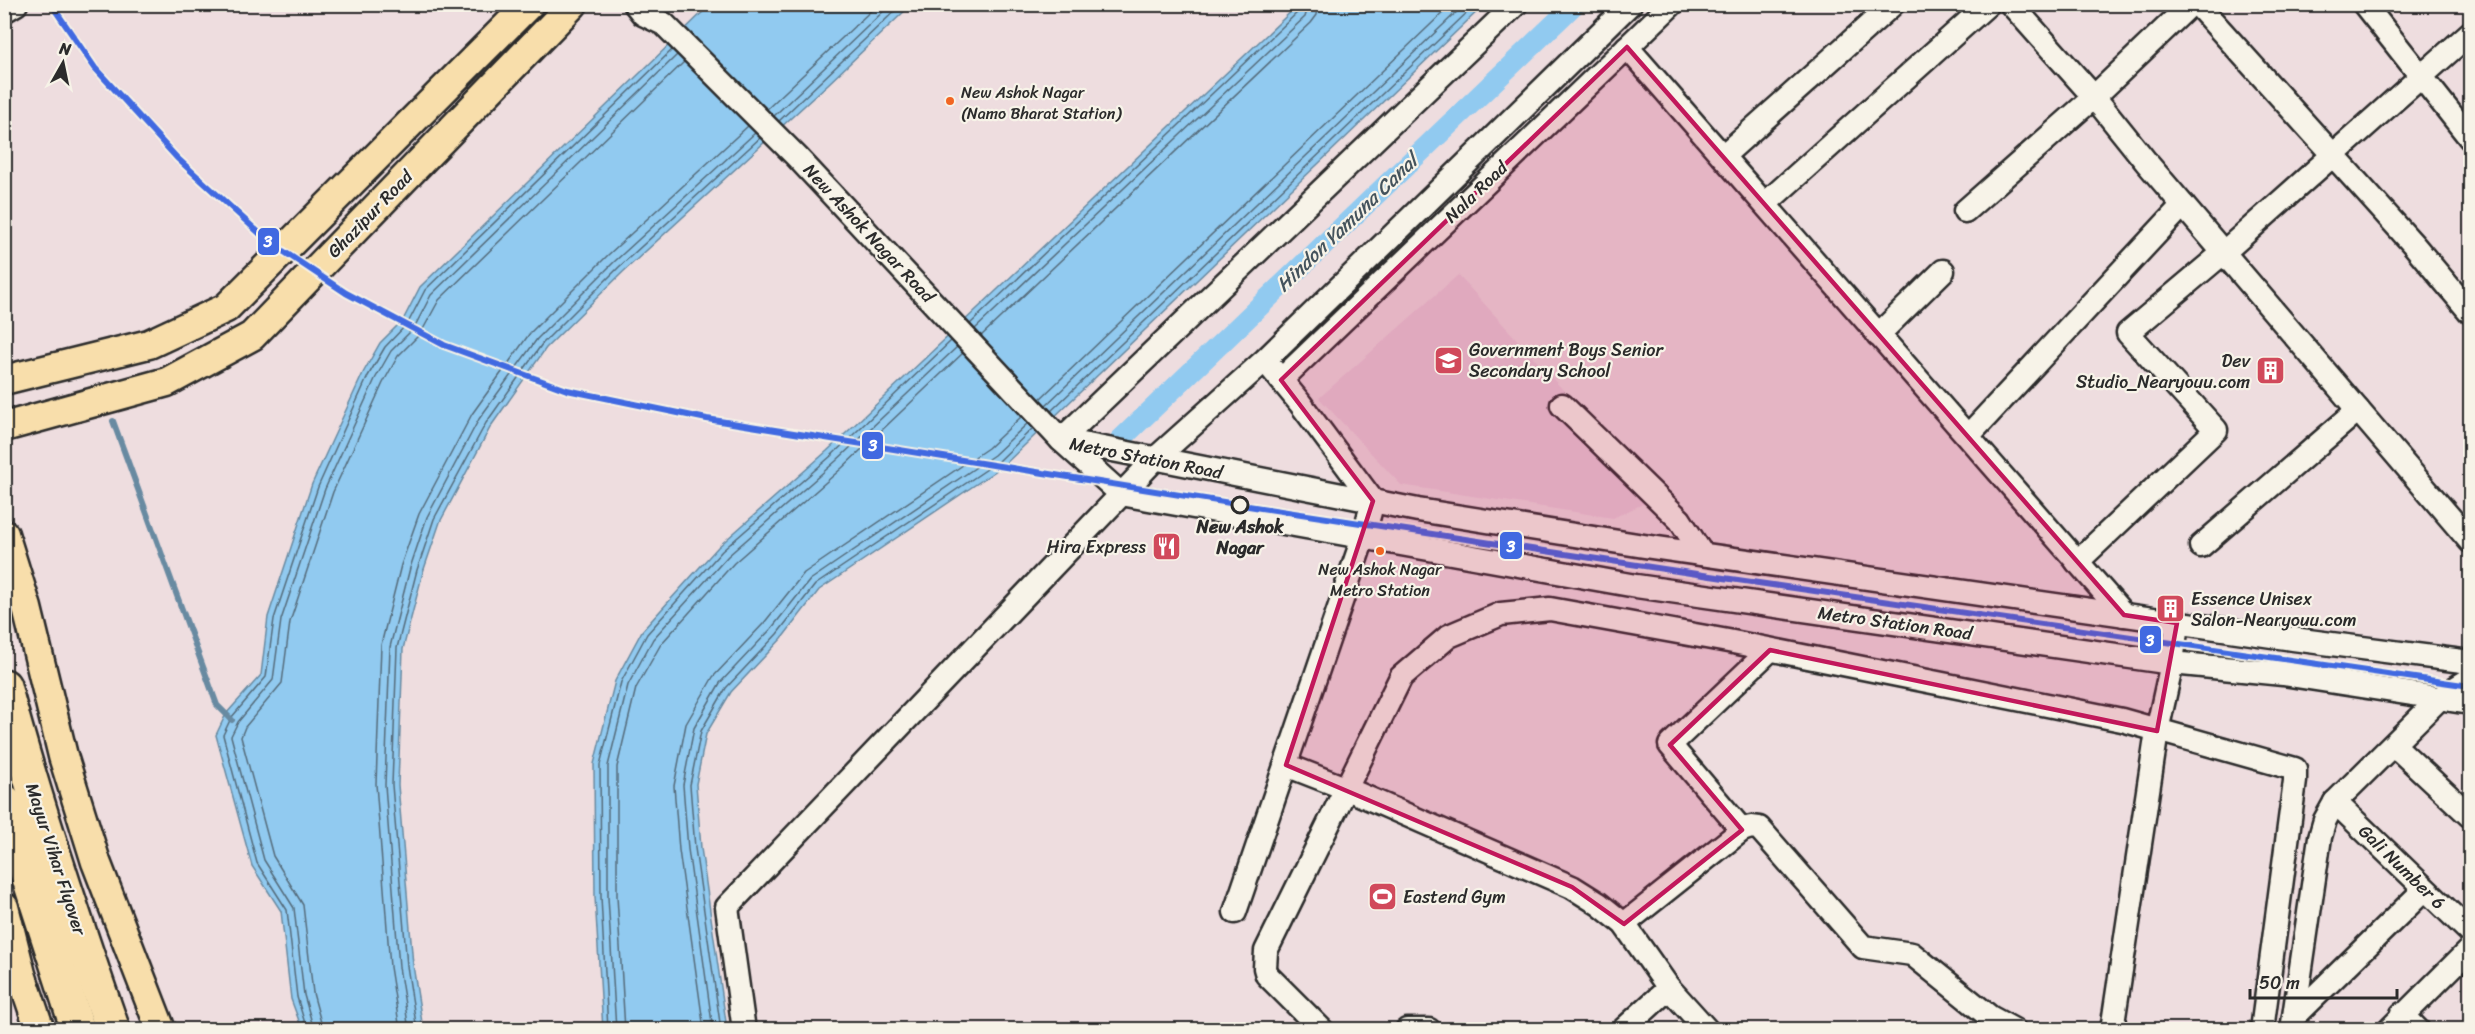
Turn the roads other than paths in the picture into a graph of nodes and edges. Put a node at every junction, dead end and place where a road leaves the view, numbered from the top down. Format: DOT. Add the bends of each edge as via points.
graph roads {
  1 [pos="16,4"];
  2 [pos="529,4"];
  3 [pos="573,4"];
  4 [pos="635,4"];
  5 [pos="1516,4"];
  6 [pos="1631,4"];
  7 [pos="1672,4"];
  8 [pos="1893,4"];
  9 [pos="1988,4"];
  10 [pos="2011,4"];
  11 [pos="2191,4"];
  12 [pos="2197,4"];
  13 [pos="2364,4"];
  14 [pos="4,11"];
  15 [pos="661,14"];
  16 [pos="1651,25"];
  17 [pos="2470,33"];
  18 [pos="1627,47"];
  19 [pos="2421,77"];
  20 [pos="2094,97"];
  21 [pos="2470,138"];
  22 [pos="1723,156"];
  23 [pos="2332,156"];
  24 [pos="1765,204"];
  25 [pos="2183,205"];
  26 [pos="1965,211"];
  27 [pos="2223,253"];
  28 [pos="1943,271"];
  29 [pos="2470,312"];
  30 [pos="1878,335"];
  31 [pos="1265,360"];
  32 [pos="4,380"];
  33 [pos="1281,380"];
  34 [pos="1562,405"];
  35 [pos="2358,410"];
  36 [pos="4,427"];
  37 [pos="1056,434"];
  38 [pos="1968,436"];
  39 [pos="1156,458"];
  40 [pos="1327,493"];
  41 [pos="1121,494"];
  42 [pos="1372,501"];
  43 [pos="1321,531"];
  44 [pos="4,534"];
  45 [pos="1363,538"];
  46 [pos="2470,541"];
  47 [pos="2201,546"];
  48 [pos="1702,554"];
  49 [pos="2077,562"];
  50 [pos="4,586"];
  51 [pos="27,608"];
  52 [pos="2124,615"];
  53 [pos="2177,622"];
  54 [pos="1770,650"];
  55 [pos="2470,662"];
  56 [pos="2172,663"];
  57 [pos="2470,679"];
  58 [pos="4,686"];
  59 [pos="2441,697"];
  60 [pos="2470,703"];
  61 [pos="2157,731"];
  62 [pos="2394,745"];
  63 [pos="1286,765"];
  64 [pos="1345,788"];
  65 [pos="4,801"];
  66 [pos="2335,802"];
  67 [pos="2470,816"];
  68 [pos="1742,830"];
  69 [pos="2424,890"];
  70 [pos="4,907"];
  71 [pos="1235,912"];
  72 [pos="1624,924"];
  73 [pos="2470,932"];
  74 [pos="2470,949"];
  75 [pos="1670,988"];
  76 [pos="2293,1023"];
  77 [pos="2403,1024"];
  78 [pos="40,1029"];
  79 [pos="78,1029"];
  80 [pos="113,1029"];
  81 [pos="161,1029"];
  82 [pos="744,1029"];
  83 [pos="1322,1029"];
  84 [pos="1407,1029"];
  85 [pos="1429,1029"];
  86 [pos="1623,1029"];
  87 [pos="1707,1029"];
  88 [pos="2014,1029"];
  89 [pos="2112,1029"];
  90 [pos="2262,1029"];
  1 -- 14 [label="street"];
  2 -- 32 [label="main road, Ghazipur Road" via="226,308 149,344"];
  3 -- 36 [label="main road, Ghazipur Road" via="252,336 167,382"];
  4 -- 15 [label="street, New Ashok Nagar Road" via="643,14"];
  5 -- 37 [label="street"];
  6 -- 16 [label="street"];
  6 -- 31 [label="street, Nala Road"];
  7 -- 16 [label="street, Nala Road"];
  8 -- 22 [label="street"];
  9 -- 24 [label="street"];
  10 -- 20 [label="street"];
  11 -- 20 [label="street"];
  12 -- 23 [label="street"];
  13 -- 19 [label="street"];
  15 -- 37 [label="street, New Ashok Nagar Road"];
  16 -- 18 [label="street, Nala Road"];
  17 -- 19 [label="street"];
  18 -- 22 [label="street"];
  18 -- 33 [label="street, Nala Road"];
  19 -- 21 [label="street"];
  19 -- 23 [label="street"];
  20 -- 25 [label="street"];
  20 -- 26 [label="street"];
  22 -- 24 [label="street"];
  23 -- 27 [label="street"];
  23 -- 29 [label="street"];
  24 -- 30 [label="street"];
  25 -- 27 [label="street"];
  25 -- 38 [label="street"];
  27 -- 35 [label="street"];
  27 -- 49 [label="street" via="2128,333 2216,430"];
  28 -- 30 [label="street"];
  30 -- 38 [label="street"];
  31 -- 33 [label="street"];
  31 -- 39 [label="street, Nala Road"];
  33 -- 42 [label="street"];
  34 -- 48 [label="street" via="1680,520"];
  35 -- 46 [label="street"];
  35 -- 47 [label="street"];
  37 -- 39 [label="street, Metro Station Road"];
  37 -- 41 [label="street, Metro Station Road"];
  38 -- 49 [label="street"];
  39 -- 40 [label="street, Metro Station Road"];
  39 -- 41 [label="street, Nala Road"];
  40 -- 42 [label="street, Metro Station Road"];
  40 -- 43 [label="street"];
  41 -- 43 [label="street, Metro Station Road"];
  41 -- 82 [label="street, Nala Road" via="727,907"];
  42 -- 45 [label="street"];
  42 -- 48 [label="street, Metro Station Road"];
  43 -- 45 [label="street, Metro Station Road"];
  44 -- 51 [label="main road"];
  45 -- 56 [label="street, Metro Station Road" via="1636,586"];
  45 -- 63 [label="street"];
  48 -- 52 [label="street, Metro Station Road"];
  49 -- 52 [label="street"];
  50 -- 51 [label="main road" via="14,590"];
  51 -- 81 [label="main road" via="63,756 96,862"];
  52 -- 53 [label="street, Metro Station Road"];
  53 -- 55 [label="street, Metro Station Road"];
  53 -- 56 [label="street"];
  54 -- 61 [label="street" via="2111,718"];
  54 -- 64 [label="street" via="1550,609 1501,614 1449,636 1401,677"];
  54 -- 68 [label="street" via="1670,746"];
  56 -- 59 [label="street, Metro Station Road" via="2283,674"];
  56 -- 61 [label="street"];
  57 -- 59 [label="street"];
  58 -- 80 [label="highway, Mayur Vihar Flyover" via="69,904"];
  59 -- 60 [label="street, Metro Station Road"];
  59 -- 62 [label="street"];
  61 -- 89 [label="street"];
  61 -- 90 [label="street" via="2295,769"];
  62 -- 66 [label="street"];
  62 -- 67 [label="street"];
  63 -- 64 [label="street"];
  63 -- 71 [label="street"];
  64 -- 72 [label="street" via="1572,887"];
  64 -- 83 [label="street" via="1265,959 1267,975"];
  65 -- 79 [label="highway, Mayur Vihar Flyover"];
  66 -- 69 [label="street, Gali Number 6"];
  66 -- 76 [label="street" via="2320,837"];
  68 -- 72 [label="street"];
  68 -- 88 [label="street" via="1750,827 1765,832 1863,947 1912,954 1990,1017"];
  69 -- 73 [label="street, Gali Number 6"];
  69 -- 76 [label="street"];
  70 -- 78 [label="main road"];
  72 -- 75 [label="street"];
  74 -- 77 [label="street"];
  75 -- 86 [label="street"];
  75 -- 87 [label="street"];
  84 -- 85 [label="street"];
}
